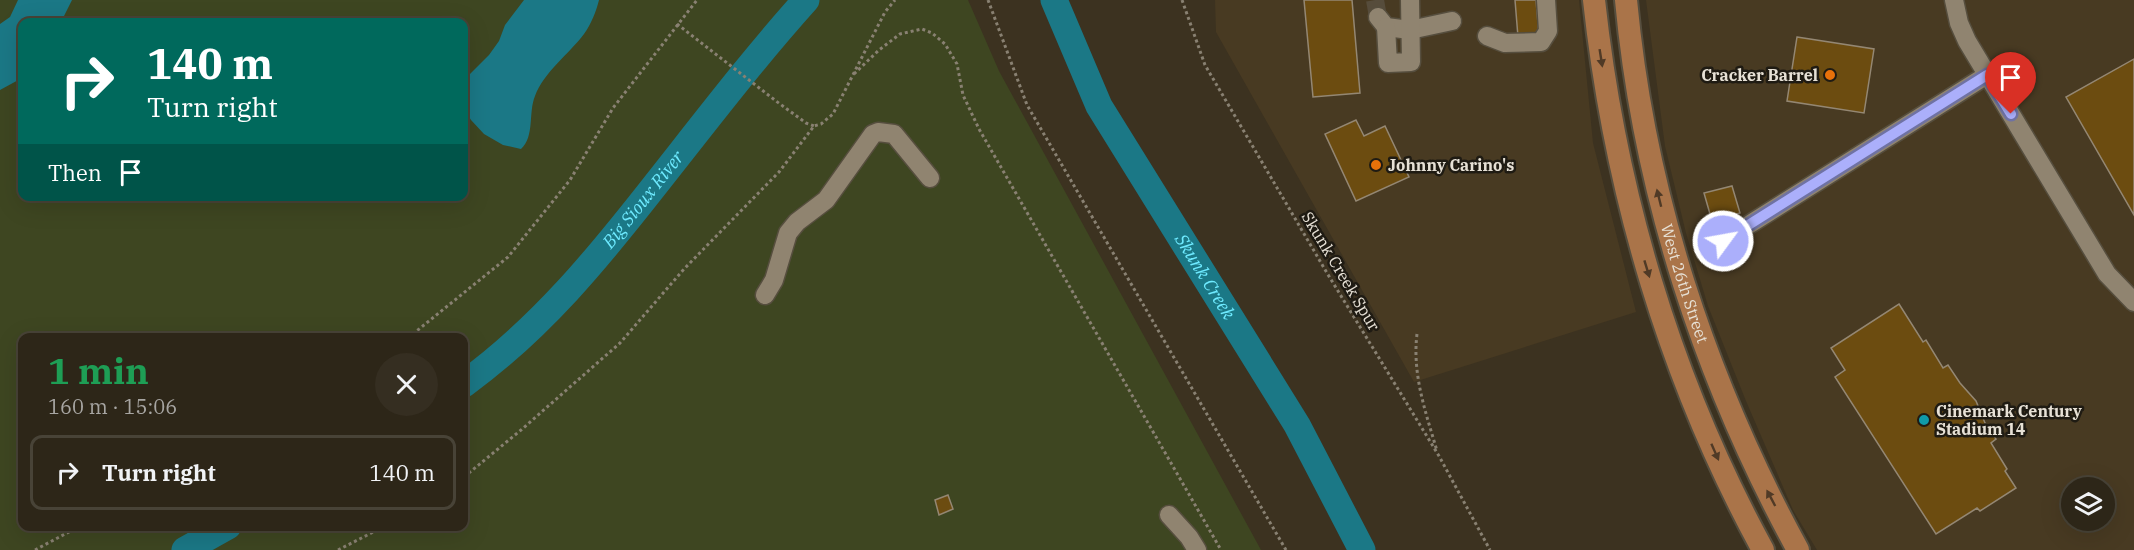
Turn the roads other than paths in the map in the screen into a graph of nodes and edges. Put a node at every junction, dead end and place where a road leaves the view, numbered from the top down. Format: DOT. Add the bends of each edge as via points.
graph roads {
  1 [pos="1410,0"];
  2 [pos="1546,0"];
  3 [pos="1594,0"];
  4 [pos="1626,0"];
  5 [pos="1954,0"];
  6 [pos="1452,21"];
  7 [pos="1410,30"];
  8 [pos="1487,36"];
  9 [pos="1987,75"];
  10 [pos="930,178"];
  11 [pos="1723,241"];
  12 [pos="765,296"];
  13 [pos="2134,302"];
  14 [pos="1169,515"];
  15 [pos="1197,550"];
  16 [pos="1763,550"];
  17 [pos="1798,550"];
  1 -- 7 [label="lane"];
  2 -- 8 [label="lane" via="1548,32 1541,42 1504,43"];
  3 -- 16 [label="main road, West 26th Street, one-way" via="1609,111 1658,304 1694,403"];
  17 -- 4 [label="main road, West 26th Street, one-way" via="1722,392 1687,295 1653,175"];
  5 -- 9 [label="lane" via="1959,23"];
  6 -- 7 [label="lane"];
  7 -- 7 [label="lane" via="1411,62 1388,63 1382,22"];
  9 -- 11 [label="lane"];
  9 -- 13 [label="lane" via="2107,274"];
  10 -- 12 [label="lane" via="894,134 873,134 826,200 788,233"];
  14 -- 15 [label="lane"];
}
